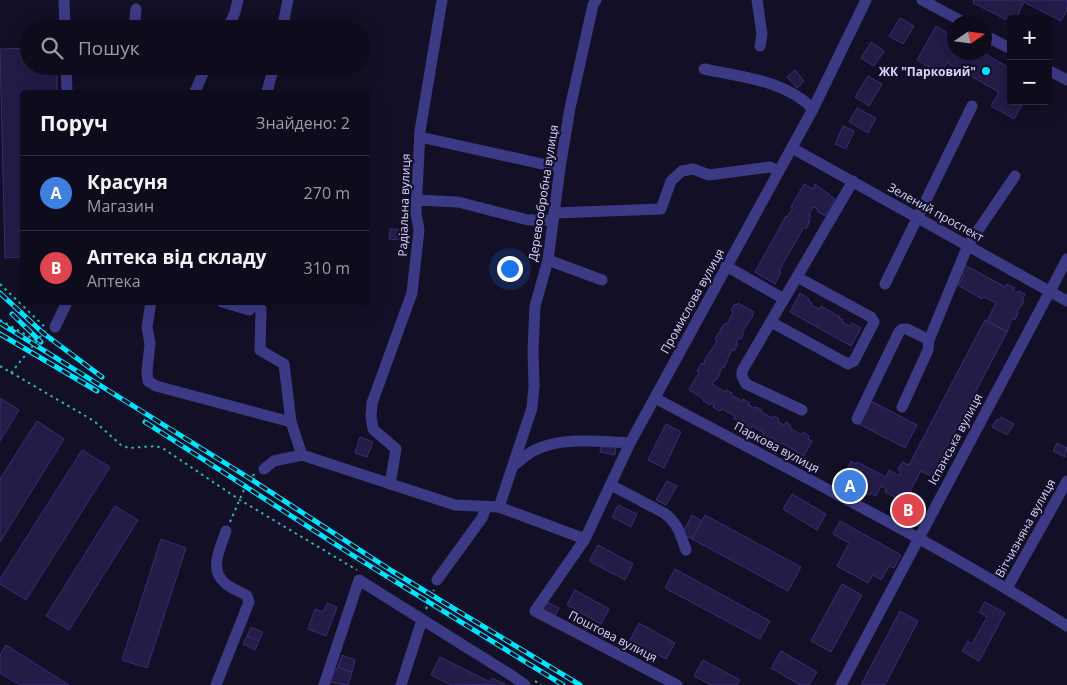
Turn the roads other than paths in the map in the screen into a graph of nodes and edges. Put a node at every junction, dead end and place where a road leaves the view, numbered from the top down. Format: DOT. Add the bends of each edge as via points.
graph roads {
  1 [pos="64,0"];
  2 [pos="238,0"];
  3 [pos="288,0"];
  4 [pos="442,0"];
  5 [pos="596,0"];
  6 [pos="757,0"];
  7 [pos="866,0"];
  8 [pos="922,0"];
  9 [pos="136,9"];
  10 [pos="950,15"];
  11 [pos="65,20"];
  12 [pos="135,20"];
  13 [pos="232,20"];
  14 [pos="284,20"];
  15 [pos="992,39"];
  16 [pos="760,46"];
  17 [pos="1007,47"];
  18 [pos="704,69"];
  19 [pos="1052,72"];
  20 [pos="66,75"];
  21 [pos="202,75"];
  22 [pos="272,75"];
  23 [pos="1067,80"];
  24 [pos="67,90"];
  25 [pos="196,90"];
  26 [pos="268,90"];
  27 [pos="972,106"];
  28 [pos="813,109"];
  29 [pos="420,137"];
  30 [pos="792,148"];
  31 [pos="560,168"];
  32 [pos="779,171"];
  33 [pos="1015,176"];
  34 [pos="853,181"];
  35 [pos="416,200"];
  36 [pos="553,216"];
  37 [pos="917,216"];
  38 [pos="968,245"];
  39 [pos="1067,259"];
  40 [pos="548,260"];
  41 [pos="726,266"];
  42 [pos="797,276"];
  43 [pos="602,280"];
  44 [pos="885,284"];
  45 [pos="1049,291"];
  46 [pos="784,299"];
  47 [pos="1067,301"];
  48 [pos="66,305"];
  49 [pos="151,305"];
  50 [pos="232,305"];
  51 [pos="253,305"];
  52 [pos="255,305"];
  53 [pos="770,322"];
  54 [pos="56,327"];
  55 [pos="929,340"];
  56 [pos="655,398"];
  57 [pos="902,407"];
  58 [pos="802,410"];
  59 [pos="857,419"];
  60 [pos="291,422"];
  61 [pos="630,443"];
  62 [pos="302,455"];
  63 [pos="514,465"];
  64 [pos="264,469"];
  65 [pos="1067,481"];
  66 [pos="390,484"];
  67 [pos="611,484"];
  68 [pos="486,507"];
  69 [pos="499,507"];
  70 [pos="226,532"];
  71 [pos="918,538"];
  72 [pos="585,539"];
  73 [pos="686,550"];
  74 [pos="437,580"];
  75 [pos="1007,588"];
  76 [pos="535,611"];
  77 [pos="422,620"];
  78 [pos="1067,626"];
  79 [pos="527,681"];
  80 [pos="216,685"];
  81 [pos="324,685"];
  82 [pos="401,685"];
  83 [pos="677,685"];
  84 [pos="841,685"];
  1 -- 11 [label="street"];
  2 -- 13 [label="street"];
  3 -- 14 [label="street"];
  4 -- 29 [label="street, Радіальна вулиця"];
  5 -- 31 [label="street, Деревообробна вулиця" via="572,99"];
  6 -- 16 [label="street" via="762,34"];
  7 -- 28 [label="street, Промислова вулиця"];
  8 -- 10 [label="street"];
  9 -- 12 [label="street"];
  15 -- 17 [label="street"];
  18 -- 28 [label="street" via="775,84 803,98"];
  19 -- 23 [label="street"];
  20 -- 24 [label="street"];
  21 -- 25 [label="street"];
  22 -- 26 [label="street"];
  27 -- 37 [label="street"];
  28 -- 30 [label="street, Промислова вулиця"];
  29 -- 31 [label="street"];
  29 -- 35 [label="street, Радіальна вулиця"];
  30 -- 32 [label="street, Промислова вулиця"];
  30 -- 34 [label="street, Зелений проспект"];
  31 -- 36 [label="street, Деревообробна вулиця"];
  32 -- 36 [label="street" via="770,167 709,175 693,169 682,171 671,181 662,208"];
  32 -- 41 [label="street, Промислова вулиця"];
  33 -- 38 [label="street"];
  34 -- 37 [label="street, Зелений проспект"];
  34 -- 42 [label="street"];
  35 -- 36 [label="street" via="458,202 528,220"];
  35 -- 66 [label="street, Радіальна вулиця" via="420,230 412,293 372,403 373,429 396,449"];
  36 -- 40 [label="street, Деревообробна вулиця"];
  37 -- 38 [label="street, Зелений проспект"];
  37 -- 44 [label="street"];
  38 -- 45 [label="street, Зелений проспект"];
  38 -- 55 [label="street"];
  39 -- 45 [label="street, Іспанська вулиця"];
  40 -- 43 [label="street"];
  40 -- 63 [label="street, Деревообробна вулиця" via="535,306 532,408"];
  41 -- 46 [label="street"];
  41 -- 56 [label="street, Промислова вулиця"];
  42 -- 46 [label="street"];
  42 -- 53 [label="street" via="872,317 874,322 854,361 848,364"];
  45 -- 47 [label="street, Зелений проспект"];
  45 -- 71 [label="street, Іспанська вулиця"];
  46 -- 53 [label="street"];
  48 -- 54 [label="street"];
  49 -- 60 [label="street" via="147,327 150,344 148,381 156,386"];
  50 -- 51 [label="street" via="249,310"];
  52 -- 60 [label="street" via="261,309 260,350 284,364"];
  53 -- 58 [label="street" via="742,376 746,384"];
  55 -- 57 [label="street" via="928,350"];
  55 -- 59 [label="street" via="907,329 899,332"];
  56 -- 61 [label="street, Промислова вулиця"];
  56 -- 71 [label="street, Паркова вулиця"];
  60 -- 62 [label="street"];
  61 -- 63 [label="street" via="562,442 533,451"];
  61 -- 67 [label="street, Промислова вулиця"];
  62 -- 64 [label="street" via="274,461"];
  62 -- 66 [label="street"];
  63 -- 69 [label="street, Деревообробна вулиця"];
  65 -- 75 [label="street, Вітчизняна вулиця"];
  66 -- 68 [label="street" via="455,505"];
  67 -- 72 [label="street, Промислова вулиця"];
  67 -- 73 [label="street" via="672,519"];
  68 -- 69 [label="street"];
  68 -- 74 [label="street" via="482,518"];
  69 -- 72 [label="street"];
  70 -- 80 [label="street" via="216,559 218,573 227,585 244,594 249,602"];
  71 -- 75 [label="street, Паркова вулиця"];
  71 -- 84 [label="street, Іспанська вулиця"];
  72 -- 76 [label="street, Промислова вулиця"];
  75 -- 78 [label="street, Паркова вулиця"];
  76 -- 83 [label="street, Поштова вулиця"];
  77 -- 79 [label="street" via="511,675"];
  77 -- 81 [label="street" via="361,577"];
  77 -- 82 [label="street"];
}
